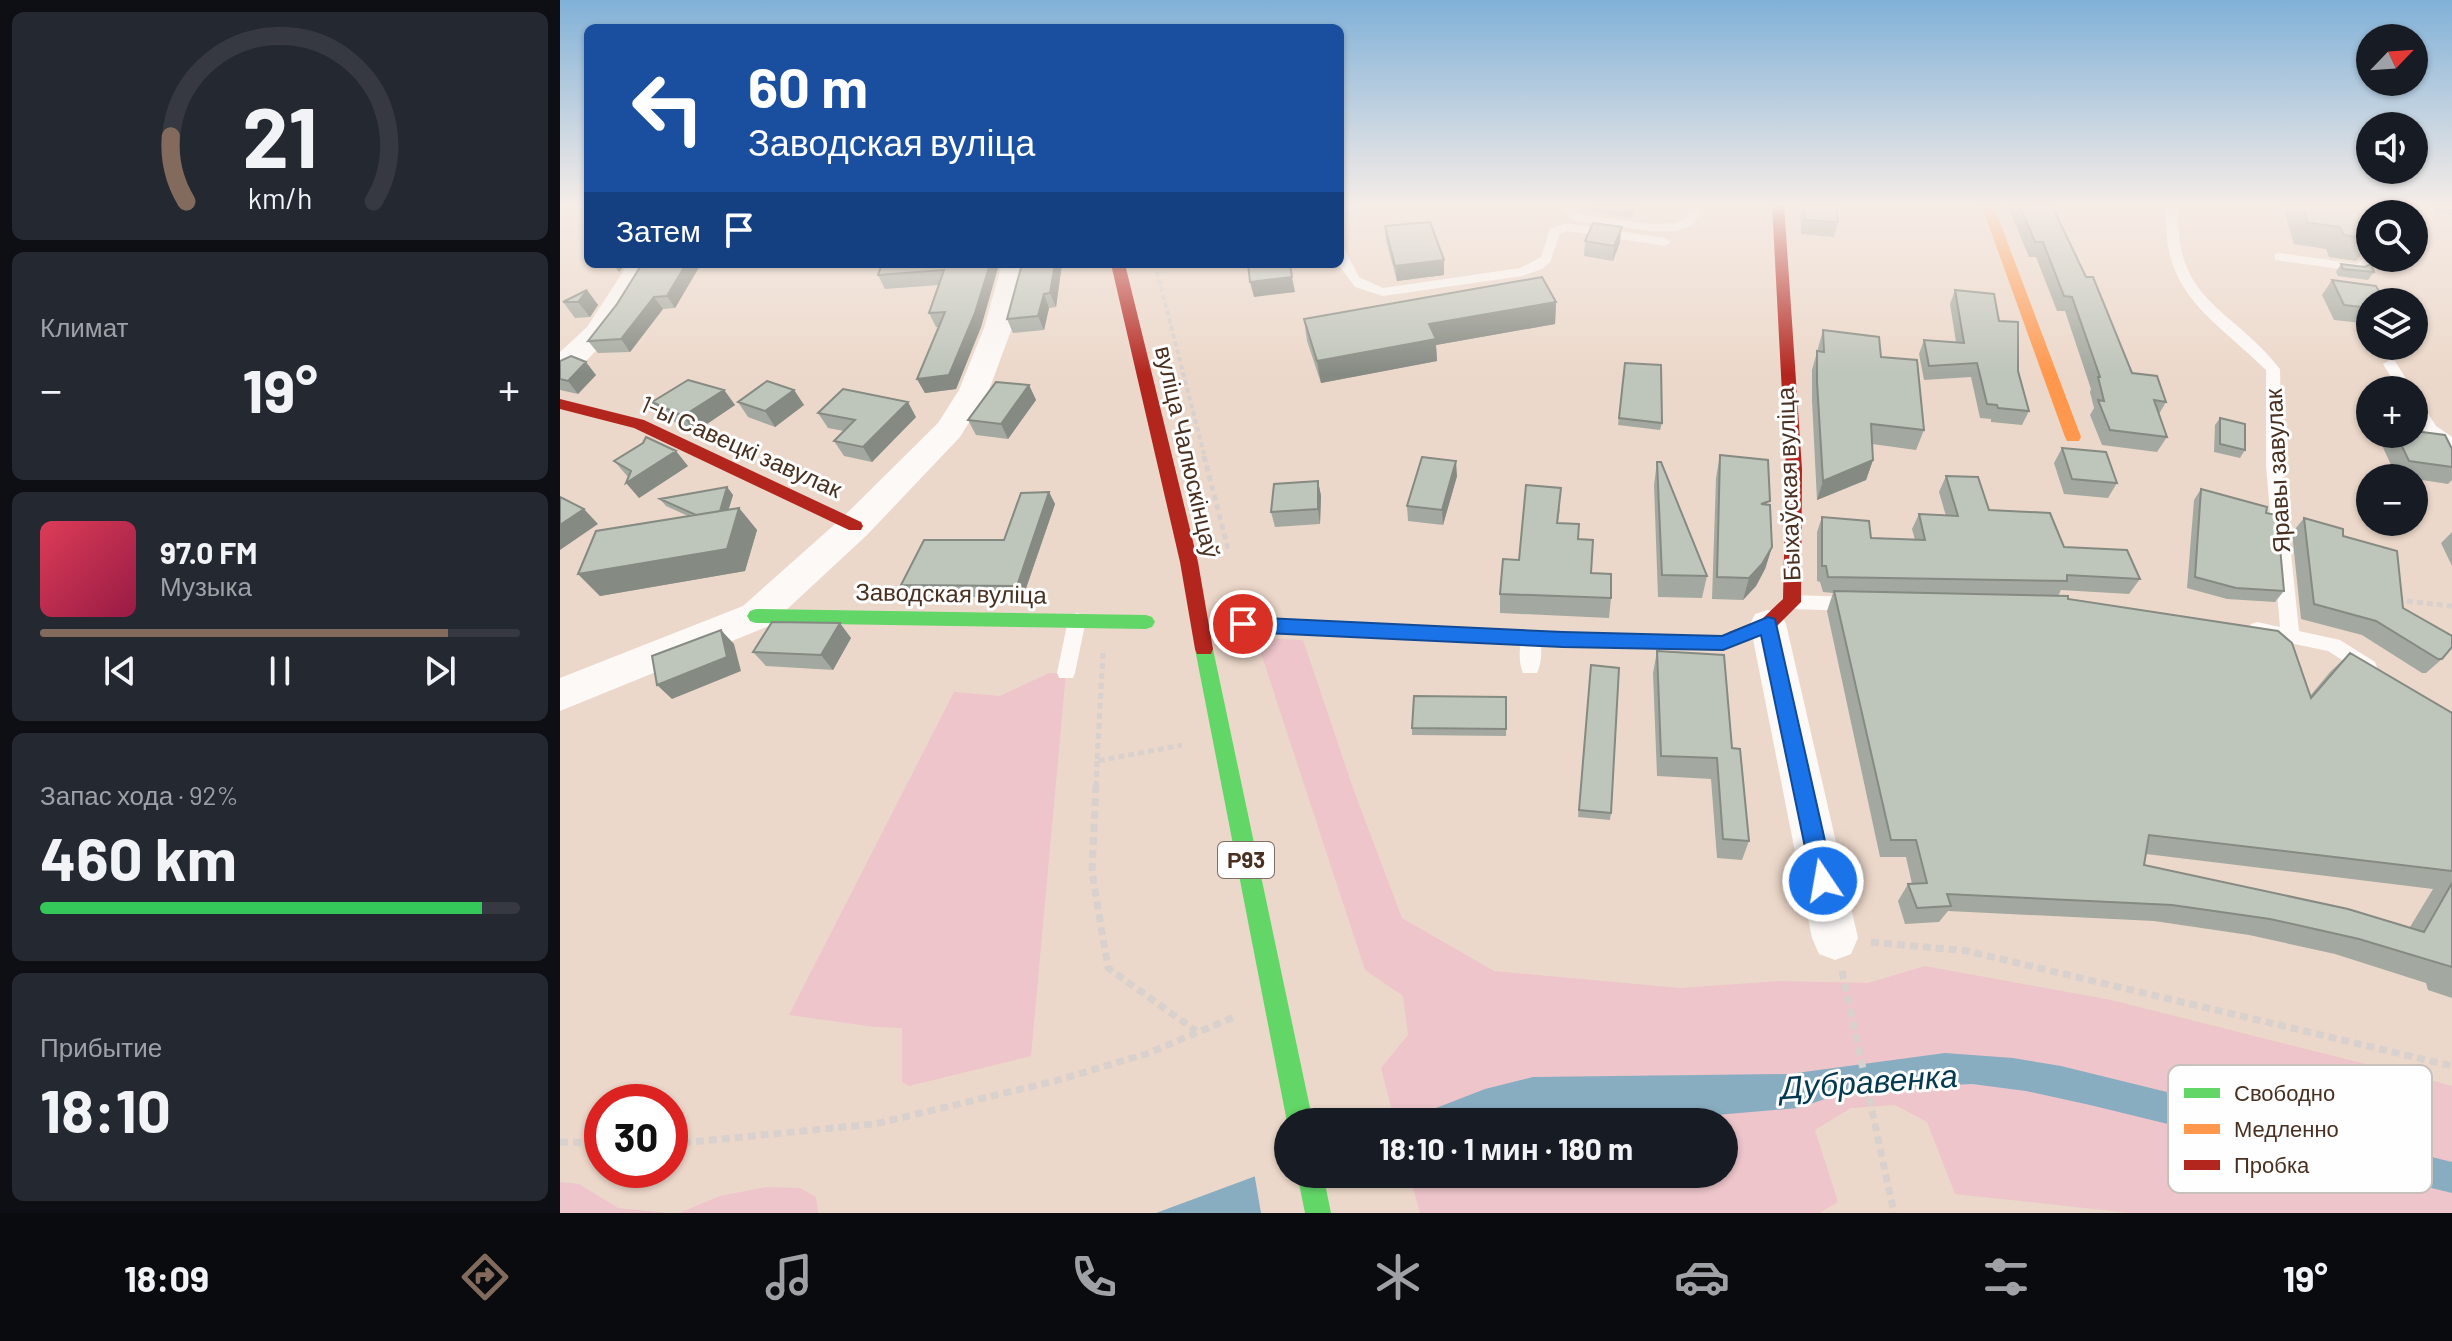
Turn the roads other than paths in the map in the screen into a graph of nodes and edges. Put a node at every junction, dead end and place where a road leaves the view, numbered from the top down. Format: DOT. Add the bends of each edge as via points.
graph roads {
  1 [pos="1545,261"];
  2 [pos="1781,261"];
  3 [pos="2008,261"];
  4 [pos="2179,261"];
  5 [pos="2306,261"];
  6 [pos="1344,263"];
  7 [pos="2356,267"];
  8 [pos="638,268"];
  9 [pos="1014,268"];
  10 [pos="1119,268"];
  11 [pos="2390,364"];
  12 [pos="560,368"];
  13 [pos="2397,376"];
  14 [pos="560,404"];
  15 [pos="2428,426"];
  16 [pos="2073,437"];
  17 [pos="2452,444"];
  18 [pos="855,526"];
  19 [pos="1871,604"];
  20 [pos="1780,613"];
  21 [pos="756,616"];
  22 [pos="1077,620"];
  23 [pos="1146,622"];
  24 [pos="1243,624"];
  25 [pos="2243,627"];
  26 [pos="2290,635"];
  27 [pos="1531,638"];
  28 [pos="1530,668"];
  29 [pos="1066,673"];
  30 [pos="2387,679"];
  31 [pos="560,695"];
  32 [pos="1835,938"];
  33 [pos="1297,1108"];
  34 [pos="1313,1188"];
  35 [pos="1318,1213"];
  1 -- 6 [label="lane" via="1522,272 1383,292 1360,286"];
  2 -- 20 [label="street, Быхаўская вуліца" via="1794,469"];
  3 -- 16 [label="street"];
  4 -- 26 [label="lane, Яравы завулак" via="2185,283 2199,302 2273,369 2274,466"];
  5 -- 7 [label="lane"];
  8 -- 12 [label="street" via="598,332"];
  9 -- 18 [label="street" via="974,390 949,430"];
  10 -- 33 [label="street, вуліца Чалюскінцаў / Р93" via="1189,562"];
  11 -- 13 [label="lane"];
  14 -- 18 [label="street, 1-ы Савецкі завулак" via="639,424"];
  15 -- 17 [label="lane"];
  18 -- 21 [label="street"];
  19 -- 20 [label="lane"];
  20 -- 27 [label="street" via="1723,643"];
  20 -- 32 [label="street, Быхаўская вуліца"];
  21 -- 22 [label="street, Заводская вуліца"];
  21 -- 31 [label="street"];
  22 -- 23 [label="street, Заводская вуліца"];
  22 -- 29 [label="lane"];
  24 -- 27 [label="street"];
  25 -- 26 [label="lane"];
  26 -- 30 [label="lane" via="2333,645"];
  27 -- 28 [label="lane"];
  34 -- 35 [label="street"];
}
